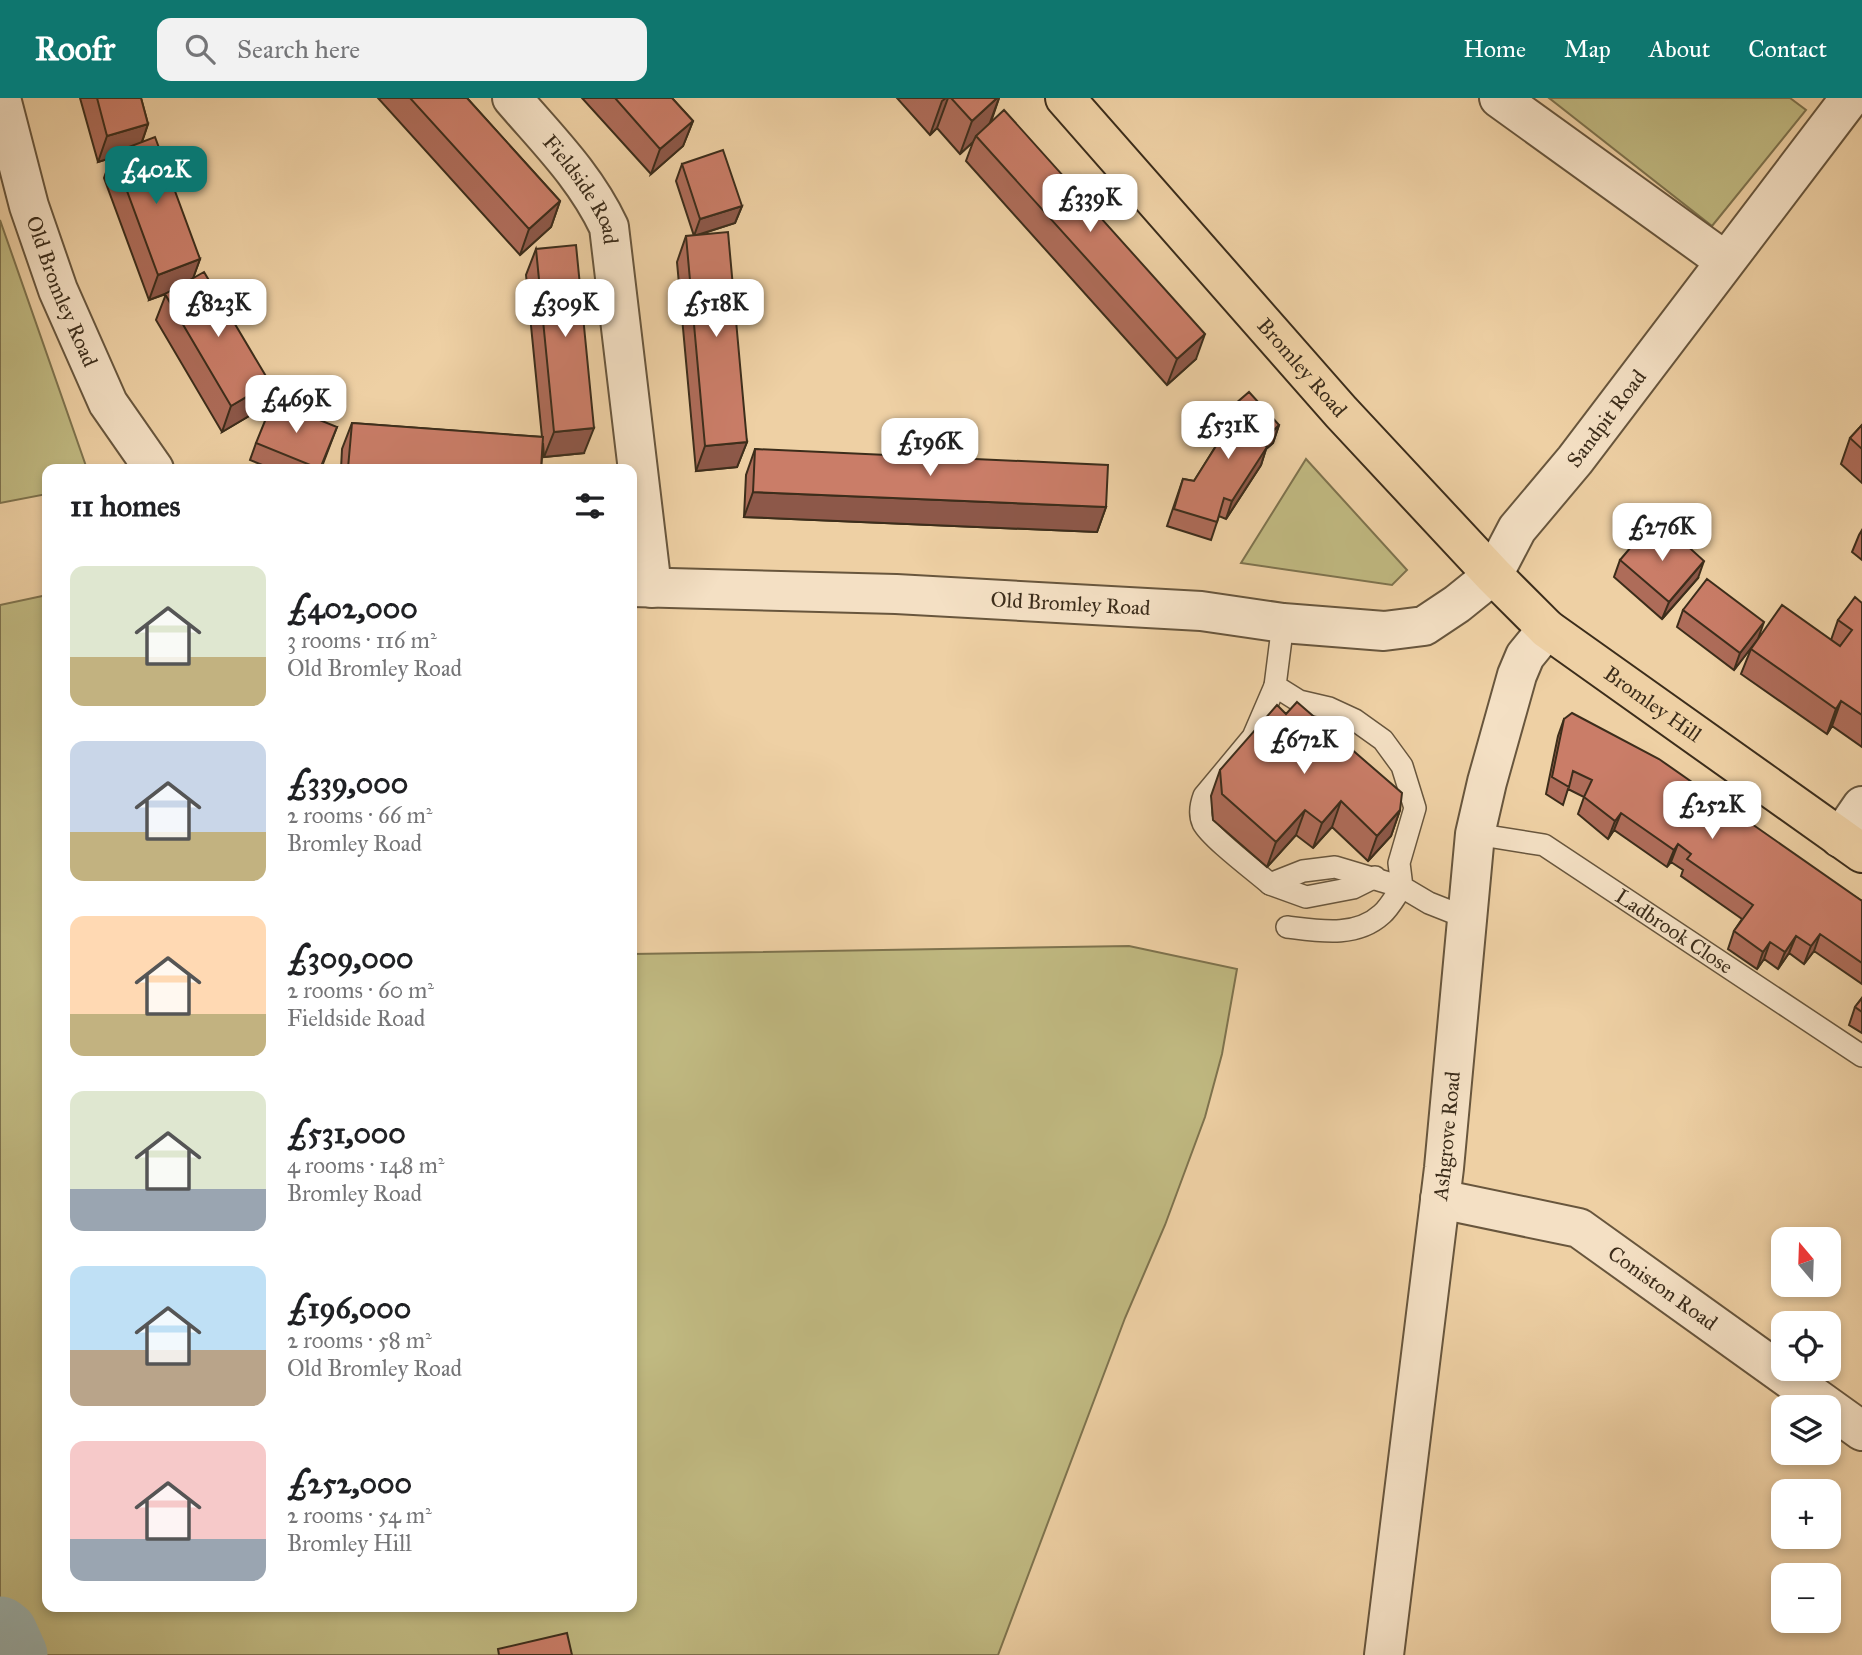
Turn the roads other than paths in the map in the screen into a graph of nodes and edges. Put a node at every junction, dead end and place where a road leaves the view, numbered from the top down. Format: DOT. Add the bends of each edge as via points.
graph roads {
  1 [pos="1,98"];
  2 [pos="512,98"];
  3 [pos="1065,98"];
  4 [pos="1499,98"];
  5 [pos="1838,102"];
  6 [pos="1725,261"];
  7 [pos="151,464"];
  8 [pos="631,464"];
  9 [pos="637,532"];
  10 [pos="1493,575"];
  11 [pos="642,587"];
  12 [pos="1283,622"];
  13 [pos="1547,629"];
  14 [pos="1275,686"];
  15 [pos="1862,806"];
  16 [pos="1475,834"];
  17 [pos="1851,846"];
  18 [pos="1402,887"];
  19 [pos="1466,918"];
  20 [pos="1287,927"];
  21 [pos="1862,1056"];
  22 [pos="1440,1199"];
  23 [pos="1862,1431"];
  24 [pos="1384,1655"];
  1 -- 7 [label="street, Old Bromley Road" via="29,205 58,290 108,403"];
  2 -- 8 [label="street, Fieldside Road" via="579,175 609,227"];
  3 -- 10 [label="main road, Bromley Road" via="1342,412"];
  4 -- 6 [label="street"];
  5 -- 6 [label="street, Sandpit Road"];
  6 -- 10 [label="street, Sandpit Road" via="1575,460 1517,529"];
  9 -- 11 [label="street, Fieldside Road"];
  10 -- 12 [label="street, Old Bromley Road" via="1457,604 1416,627 1384,631"];
  10 -- 13 [label="main road, Bromley Road"];
  11 -- 12 [label="street, Old Bromley Road" via="896,594 1200,611"];
  12 -- 14 [label="lane"];
  13 -- 16 [label="street, Ashgrove Road" via="1525,656 1517,676"];
  13 -- 17 [label="main road, Bromley Hill"];
  14 -- 18 [label="lane" via="1299,701 1355,720 1383,740 1402,766 1415,808 1399,863"];
  14 -- 18 [label="lane" via="1253,737 1205,796 1200,807 1203,822 1269,884 1303,871 1335,867"];
  15 -- 17 [label="street"];
  16 -- 19 [label="street, Ashgrove Road"];
  16 -- 21 [label="lane, Ladbrook Close" via="1544,845"];
  18 -- 19 [label="lane"];
  18 -- 20 [label="lane" via="1382,914 1361,927 1333,932"];
  19 -- 22 [label="street, Ashgrove Road"];
  22 -- 23 [label="street, Coniston Road" via="1579,1228"];
  22 -- 24 [label="street, Ashgrove Road"];
}
